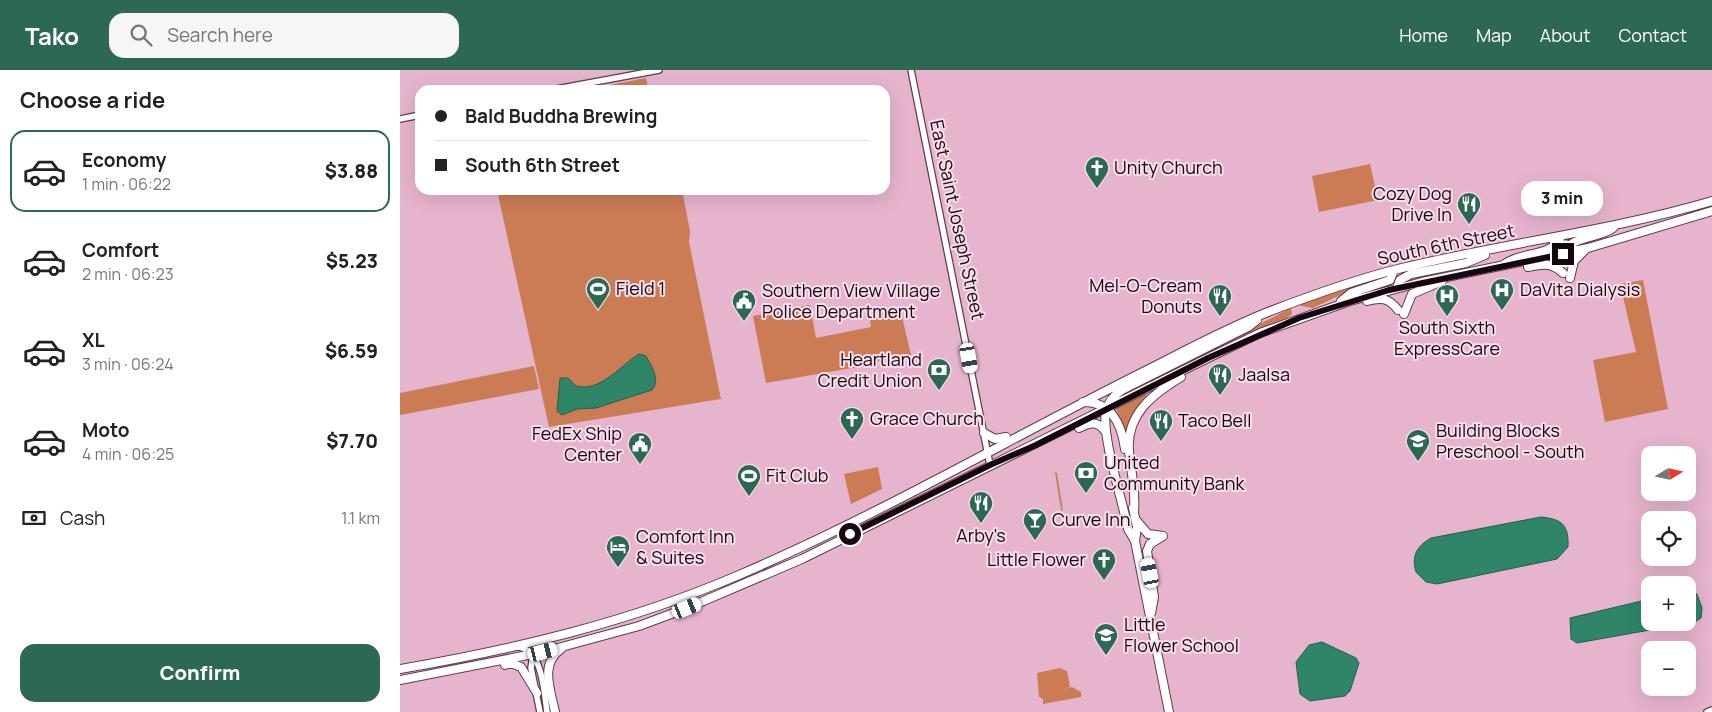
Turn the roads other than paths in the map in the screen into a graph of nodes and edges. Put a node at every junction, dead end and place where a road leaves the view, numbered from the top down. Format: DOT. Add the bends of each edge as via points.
graph roads {
  1 [pos="659,70"];
  2 [pos="911,70"];
  3 [pos="578,85"];
  4 [pos="415,116"];
  5 [pos="400,119"];
  6 [pos="1712,201"];
  7 [pos="1712,211"];
  8 [pos="1617,226"];
  9 [pos="1560,242"];
  10 [pos="1501,248"];
  11 [pos="1588,248"];
  12 [pos="1563,254"];
  13 [pos="1502,266"];
  14 [pos="1394,270"];
  15 [pos="1479,271"];
  16 [pos="1452,276"];
  17 [pos="1397,288"];
  18 [pos="1337,305"];
  19 [pos="1266,313"];
  20 [pos="1208,358"];
  21 [pos="1081,402"];
  22 [pos="1106,409"];
  23 [pos="1056,415"];
  24 [pos="984,433"];
  25 [pos="1106,433"];
  26 [pos="987,452"];
  27 [pos="1019,452"];
  28 [pos="990,465"];
  29 [pos="1134,514"];
  30 [pos="1135,541"];
  31 [pos="665,604"];
  32 [pos="1150,617"];
  33 [pos="569,646"];
  34 [pos="517,647"];
  35 [pos="533,655"];
  36 [pos="402,669"];
  37 [pos="419,677"];
  38 [pos="400,680"];
  39 [pos="537,693"];
  40 [pos="1712,710"];
  41 [pos="540,712"];
  42 [pos="547,712"];
  43 [pos="554,712"];
  44 [pos="1169,712"];
  45 [pos="1707,712"];
  1 -- 3 [label="street"];
  2 -- 24 [label="street, East Saint Joseph Street"];
  4 -- 5 [label="street"];
  6 -- 8 [label="main road, South 6th Street"];
  7 -- 11 [label="main road, South 6th Street"];
  8 -- 10 [label="main road, South 6th Street"];
  8 -- 12 [label="main road" via="1597,237 1571,243"];
  9 -- 13 [label="main road" via="1549,250 1510,260"];
  10 -- 14 [label="main road, South 6th Street"];
  10 -- 17 [label="main road" via="1466,262 1411,274 1400,280"];
  11 -- 12 [label="main road, South 6th Street"];
  11 -- 15 [label="main road" via="1574,261 1566,275 1547,263 1495,273"];
  12 -- 13 [label="main road, South 6th Street"];
  13 -- 15 [label="main road, South 6th Street"];
  14 -- 18 [label="main road" via="1390,280 1351,293"];
  14 -- 19 [label="main road, South 6th Street"];
  15 -- 16 [label="main road, South 6th Street"];
  16 -- 17 [label="main road, South 6th Street"];
  16 -- 18 [label="main road" via="1412,294 1401,312 1389,300 1382,298 1348,306"];
  17 -- 18 [label="main road, South 6th Street"];
  18 -- 20 [label="main road, South 6th Street"];
  19 -- 21 [label="main road"];
  19 -- 22 [label="main road" via="1248,328 1122,390"];
  20 -- 22 [label="main road"];
  20 -- 29 [label="main road" via="1150,396 1137,413 1129,444"];
  21 -- 22 [label="main road"];
  21 -- 23 [label="main road"];
  22 -- 25 [label="main road"];
  22 -- 27 [label="main road"];
  22 -- 29 [label="main road" via="1113,414 1122,430"];
  23 -- 24 [label="main road" via="1045,417 1002,439"];
  23 -- 26 [label="main road"];
  24 -- 26 [label="street, East Saint Joseph Street"];
  25 -- 27 [label="main road" via="1100,425 1092,422 1041,447"];
  25 -- 30 [label="main road" via="1128,529"];
  26 -- 28 [label="street, East Saint Joseph Street"];
  26 -- 31 [label="main road" via="790,552"];
  27 -- 28 [label="main road"];
  28 -- 33 [label="main road" via="762,577 639,626"];
  29 -- 30 [label="main road" via="1137,527"];
  29 -- 32 [label="main road" via="1146,533 1163,536 1150,544 1146,551 1154,597"];
  30 -- 32 [label="main road"];
  31 -- 34 [label="main road"];
  31 -- 35 [label="main road" via="637,619 546,645"];
  32 -- 44 [label="main road"];
  33 -- 35 [label="main road"];
  33 -- 43 [label="main road" via="557,652 548,667"];
  34 -- 35 [label="street" via="528,649"];
  34 -- 36 [label="main road"];
  35 -- 37 [label="main road"];
  35 -- 39 [label="street" via="531,668"];
  35 -- 42 [label="street"];
  37 -- 38 [label="main road"];
  37 -- 39 [label="main road" via="437,677 511,663 524,670"];
  39 -- 41 [label="street"];
  40 -- 45 [label="street"];
}
